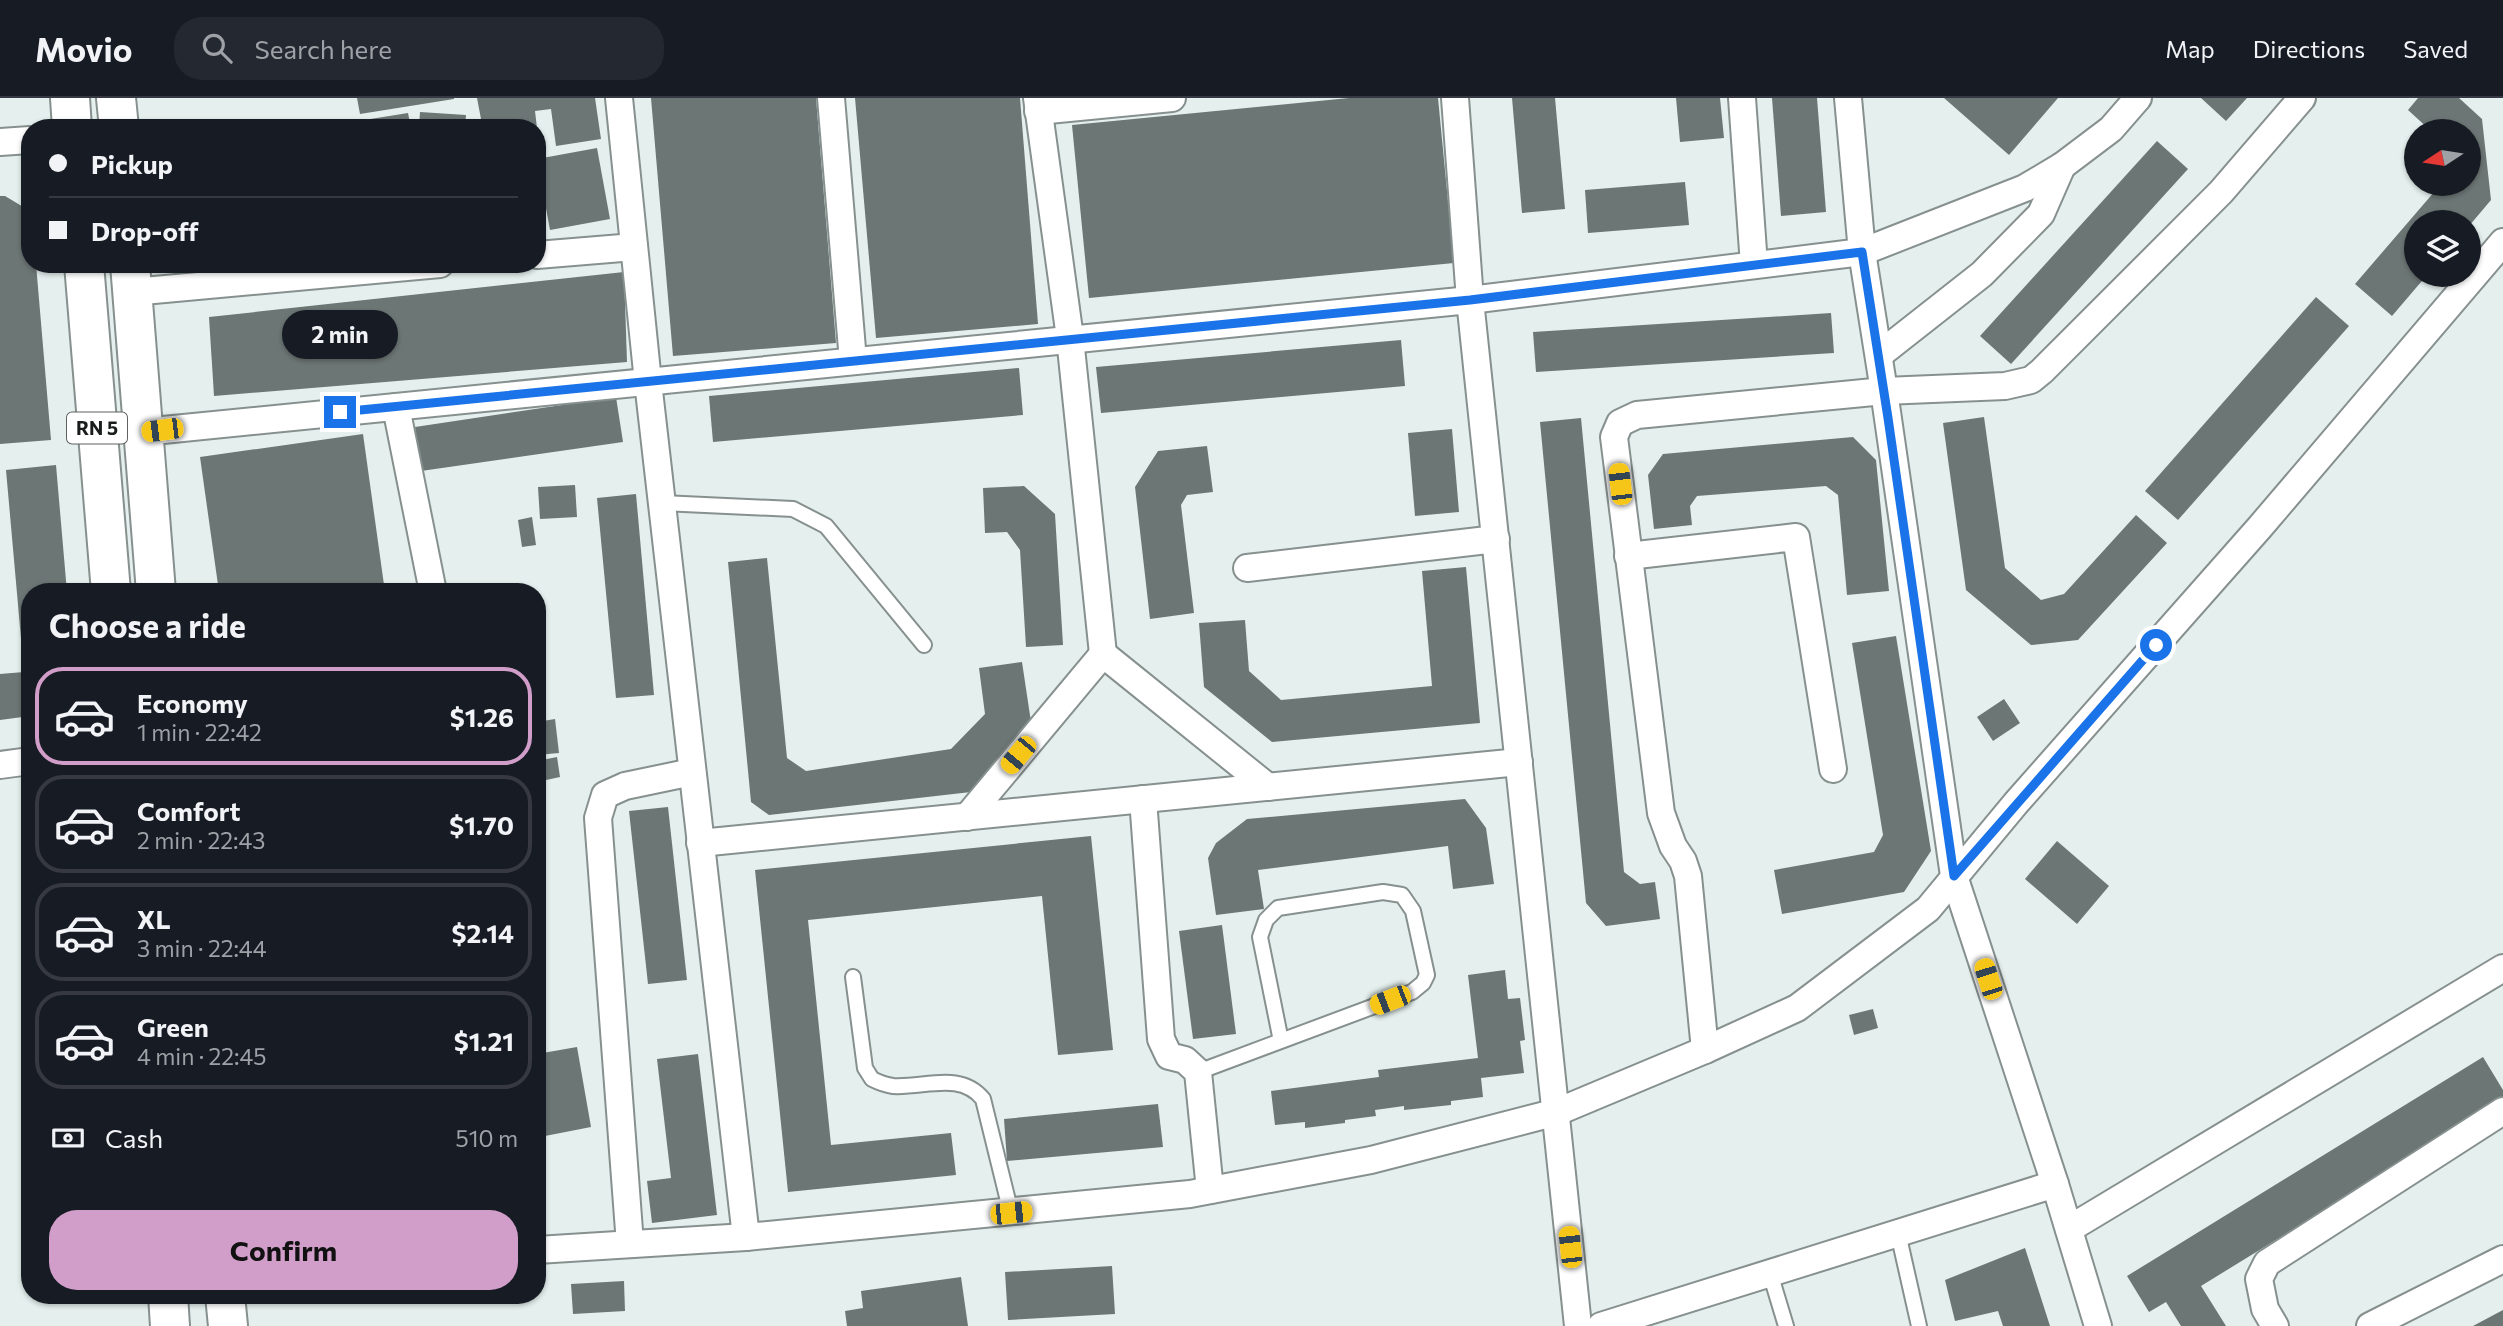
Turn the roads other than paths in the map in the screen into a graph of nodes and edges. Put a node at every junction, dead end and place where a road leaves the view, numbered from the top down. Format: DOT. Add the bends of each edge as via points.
graph roads {
  1 [pos="69,98"];
  2 [pos="116,98"];
  3 [pos="619,98"];
  4 [pos="831,98"];
  5 [pos="1172,98"];
  6 [pos="1455,98"];
  7 [pos="1742,98"];
  8 [pos="1848,98"];
  9 [pos="2138,98"];
  10 [pos="2302,98"];
  11 [pos="1037,105"];
  12 [pos="71,119"];
  13 [pos="118,119"];
  14 [pos="21,140"];
  15 [pos="0,142"];
  16 [pos="2062,166"];
  17 [pos="2503,242"];
  18 [pos="634,247"];
  19 [pos="1862,252"];
  20 [pos="546,255"];
  21 [pos="1754,265"];
  22 [pos="84,273"];
  23 [pos="241,273"];
  24 [pos="131,278"];
  25 [pos="1470,300"];
  26 [pos="1070,338"];
  27 [pos="1879,355"];
  28 [pos="853,361"];
  29 [pos="648,382"];
  30 [pos="1884,391"];
  31 [pos="396,407"];
  32 [pos="143,432"];
  33 [pos="662,503"];
  34 [pos="1496,539"];
  35 [pos="1628,556"];
  36 [pos="1247,568"];
  37 [pos="110,583"];
  38 [pos="155,583"];
  39 [pos="431,583"];
  40 [pos="925,645"];
  41 [pos="1103,654"];
  42 [pos="21,762"];
  43 [pos="1519,762"];
  44 [pos="0,765"];
  45 [pos="1833,769"];
  46 [pos="692,772"];
  47 [pos="1268,787"];
  48 [pos="1143,799"];
  49 [pos="967,817"];
  50 [pos="700,843"];
  51 [pos="1954,876"];
  52 [pos="2503,968"];
  53 [pos="853,977"];
  54 [pos="1281,1041"];
  55 [pos="1705,1050"];
  56 [pos="1198,1072"];
  57 [pos="2503,1111"];
  58 [pos="1557,1112"];
  59 [pos="2055,1184"];
  60 [pos="1210,1190"];
  61 [pos="1011,1213"];
  62 [pos="2069,1229"];
  63 [pos="1898,1233"];
  64 [pos="746,1237"];
  65 [pos="630,1244"];
  66 [pos="546,1249"];
  67 [pos="2503,1259"];
  68 [pos="1770,1273"];
  69 [pos="169,1304"];
  70 [pos="226,1304"];
  71 [pos="170,1326"];
  72 [pos="228,1326"];
  73 [pos="1578,1326"];
  74 [pos="1601,1326"];
  75 [pos="1786,1326"];
  76 [pos="1919,1326"];
  77 [pos="2098,1326"];
  78 [pos="2275,1326"];
  79 [pos="2370,1326"];
  1 -- 12 [label="main road"];
  2 -- 13 [label="main road"];
  3 -- 18 [label="street"];
  4 -- 28 [label="street"];
  5 -- 11 [label="street"];
  6 -- 25 [label="street"];
  7 -- 21 [label="street"];
  8 -- 19 [label="street"];
  9 -- 16 [label="street" via="2111,129"];
  10 -- 30 [label="street" via="2221,191 2031,380 2005,386"];
  11 -- 26 [label="street"];
  14 -- 15 [label="street"];
  16 -- 19 [label="street" via="2025,188"];
  16 -- 27 [label="street" via="2041,214 1982,274"];
  17 -- 51 [label="street"];
  18 -- 20 [label="street"];
  18 -- 29 [label="street"];
  19 -- 21 [label="street"];
  19 -- 27 [label="street"];
  21 -- 25 [label="street"];
  22 -- 37 [label="main road, RN 5"];
  23 -- 24 [label="street"];
  24 -- 32 [label="main road, RN 5"];
  25 -- 26 [label="street"];
  25 -- 34 [label="street"];
  26 -- 28 [label="street"];
  26 -- 41 [label="street"];
  27 -- 30 [label="street"];
  28 -- 29 [label="street"];
  29 -- 31 [label="street"];
  29 -- 33 [label="street"];
  30 -- 35 [label="street" via="1637,415 1620,423 1614,437"];
  30 -- 51 [label="street"];
  31 -- 32 [label="street"];
  31 -- 39 [label="street"];
  32 -- 38 [label="main road, RN 5"];
  33 -- 40 [label="lane" via="793,509 826,526"];
  33 -- 46 [label="street"];
  34 -- 36 [label="street"];
  34 -- 43 [label="street"];
  35 -- 45 [label="street" via="1796,537"];
  35 -- 55 [label="street" via="1661,813 1688,876"];
  41 -- 47 [label="street"];
  41 -- 49 [label="street"];
  42 -- 44 [label="street"];
  43 -- 47 [label="street"];
  43 -- 58 [label="street"];
  46 -- 50 [label="street"];
  46 -- 65 [label="street" via="625,786 605,795 598,818"];
  47 -- 48 [label="street"];
  48 -- 49 [label="street"];
  48 -- 56 [label="street" via="1161,1039 1168,1056 1185,1060"];
  49 -- 50 [label="street"];
  50 -- 64 [label="street"];
  51 -- 55 [label="street" via="1928,909 1797,1008"];
  51 -- 59 [label="street"];
  52 -- 62 [label="street"];
  53 -- 61 [label="lane" via="865,1068 872,1080 892,1086 959,1082 975,1089 983,1099"];
  54 -- 54 [label="lane" via="1412,992 1423,983 1427,975 1413,911 1402,895 1383,892 1278,908 1266,920 1260,937"];
  54 -- 56 [label="lane"];
  55 -- 58 [label="street"];
  56 -- 60 [label="street"];
  57 -- 78 [label="street" via="2267,1263 2259,1279 2265,1309"];
  58 -- 60 [label="street" via="1371,1160"];
  58 -- 73 [label="street"];
  59 -- 62 [label="street"];
  59 -- 63 [label="street"];
  60 -- 61 [label="street"];
  61 -- 64 [label="street"];
  62 -- 77 [label="street"];
  63 -- 68 [label="street"];
  63 -- 76 [label="lane"];
  64 -- 65 [label="street"];
  65 -- 66 [label="street"];
  67 -- 79 [label="street"];
  68 -- 74 [label="street"];
  68 -- 75 [label="lane"];
  69 -- 71 [label="main road"];
  70 -- 72 [label="main road"];
}
